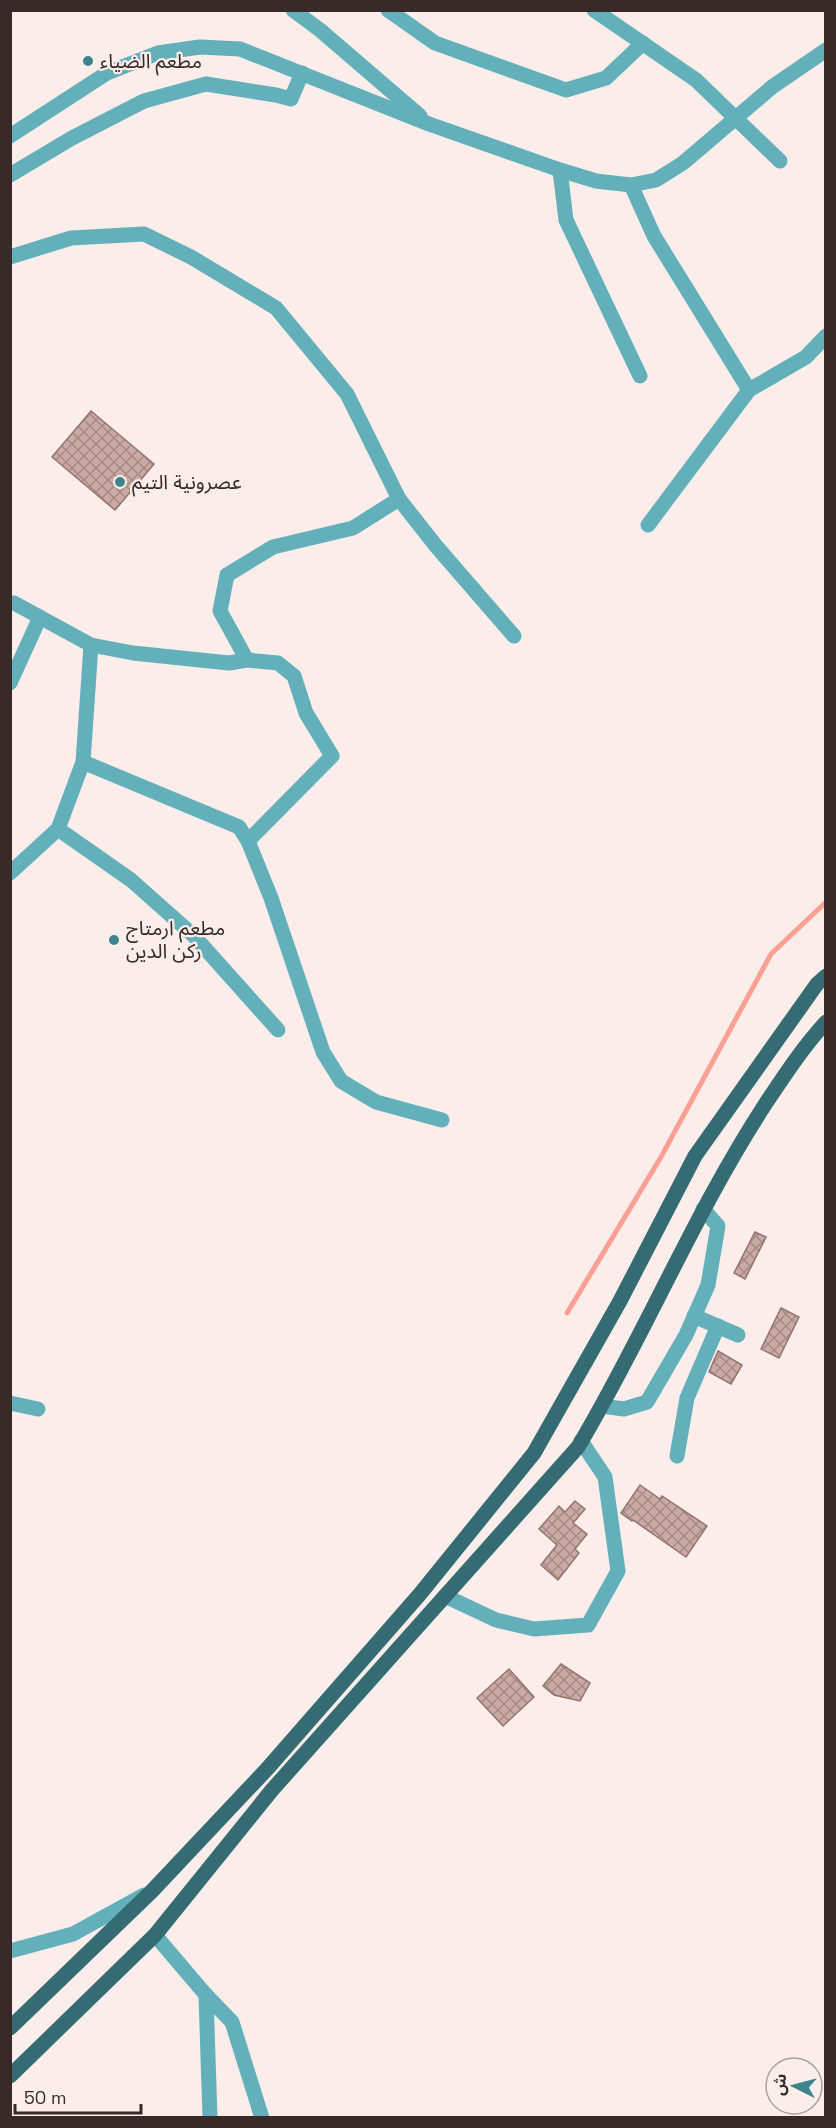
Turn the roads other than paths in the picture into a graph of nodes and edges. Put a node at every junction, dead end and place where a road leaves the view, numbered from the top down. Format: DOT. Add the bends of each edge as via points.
graph roads {
  1 [pos="293,10"];
  2 [pos="388,10"];
  3 [pos="594,10"];
  4 [pos="643,43"];
  5 [pos="825,50"];
  6 [pos="302,74"];
  7 [pos="735,118"];
  8 [pos="429,124"];
  9 [pos="10,135"];
  10 [pos="780,161"];
  11 [pos="560,170"];
  12 [pos="10,175"];
  13 [pos="631,185"];
  14 [pos="10,257"];
  15 [pos="825,336"];
  16 [pos="640,376"];
  17 [pos="749,390"];
  18 [pos="399,499"];
  19 [pos="648,525"];
  20 [pos="10,603"];
  21 [pos="40,617"];
  22 [pos="514,636"];
  23 [pos="91,645"];
  24 [pos="247,660"];
  25 [pos="10,683"];
  26 [pos="83,762"];
  27 [pos="58,829"];
  28 [pos="248,841"];
  29 [pos="10,873"];
  30 [pos="825,976"];
  31 [pos="825,1022"];
  32 [pos="278,1030"];
  33 [pos="442,1120"];
  34 [pos="703,1209"];
  35 [pos="694,1316"];
  36 [pos="718,1326"];
  37 [pos="738,1335"];
  38 [pos="10,1403"];
  39 [pos="602,1406"];
  40 [pos="38,1409"];
  41 [pos="581,1442"];
  42 [pos="677,1456"];
  43 [pos="445,1596"];
  44 [pos="152,1891"];
  45 [pos="155,1935"];
  46 [pos="10,1951"];
  47 [pos="206,1995"];
  48 [pos="10,2028"];
  49 [pos="10,2076"];
  50 [pos="210,2118"];
  51 [pos="262,2118"];
  1 -- 8 [label="street"];
  2 -- 4 [label="street" via="435,43 566,90 606,78"];
  3 -- 4 [label="street"];
  4 -- 7 [label="street" via="696,80"];
  5 -- 7 [label="street"];
  6 -- 8 [label="street"];
  6 -- 9 [label="street" via="240,49 200,47 158,53 107,73"];
  6 -- 12 [label="street" via="291,99 206,84 144,101"];
  7 -- 10 [label="street"];
  7 -- 13 [label="street" via="674,169 656,180"];
  8 -- 11 [label="street"];
  11 -- 13 [label="street" via="596,181"];
  11 -- 16 [label="street" via="566,220"];
  13 -- 17 [label="street" via="654,236"];
  14 -- 18 [label="street" via="71,238 144,234 276,308 347,394"];
  15 -- 17 [label="street" via="806,357"];
  17 -- 19 [label="street"];
  18 -- 22 [label="street"];
  18 -- 24 [label="street" via="353,528 273,547 227,575 220,611"];
  20 -- 21 [label="street"];
  21 -- 23 [label="street"];
  21 -- 25 [label="street"];
  23 -- 24 [label="street" via="229,663"];
  23 -- 26 [label="street"];
  24 -- 28 [label="street" via="278,663 294,676 306,713 333,756"];
  26 -- 27 [label="street"];
  26 -- 28 [label="street" via="239,828"];
  27 -- 29 [label="street"];
  27 -- 32 [label="street" via="131,880 194,936"];
  28 -- 33 [label="street" via="323,1052 341,1081 376,1102"];
  30 -- 44 [label="main road" via="695,1156 620,1301 534,1453 420,1594 267,1769"];
  31 -- 34 [label="main road" via="747,1132"];
  34 -- 35 [label="street" via="718,1226 708,1285"];
  34 -- 39 [label="main road"];
  35 -- 36 [label="street"];
  35 -- 39 [label="street" via="647,1402 624,1409"];
  36 -- 37 [label="street"];
  36 -- 42 [label="street" via="687,1398"];
  38 -- 40 [label="street"];
  39 -- 41 [label="main road"];
  41 -- 43 [label="main road"];
  41 -- 43 [label="street" via="605,1477 618,1571 588,1624 534,1629 496,1620"];
  43 -- 45 [label="main road" via="272,1790"];
  44 -- 46 [label="street" via="73,1934"];
  44 -- 48 [label="main road"];
  45 -- 47 [label="street"];
  45 -- 49 [label="main road"];
  47 -- 50 [label="street"];
  47 -- 51 [label="street" via="232,2022"];
}
